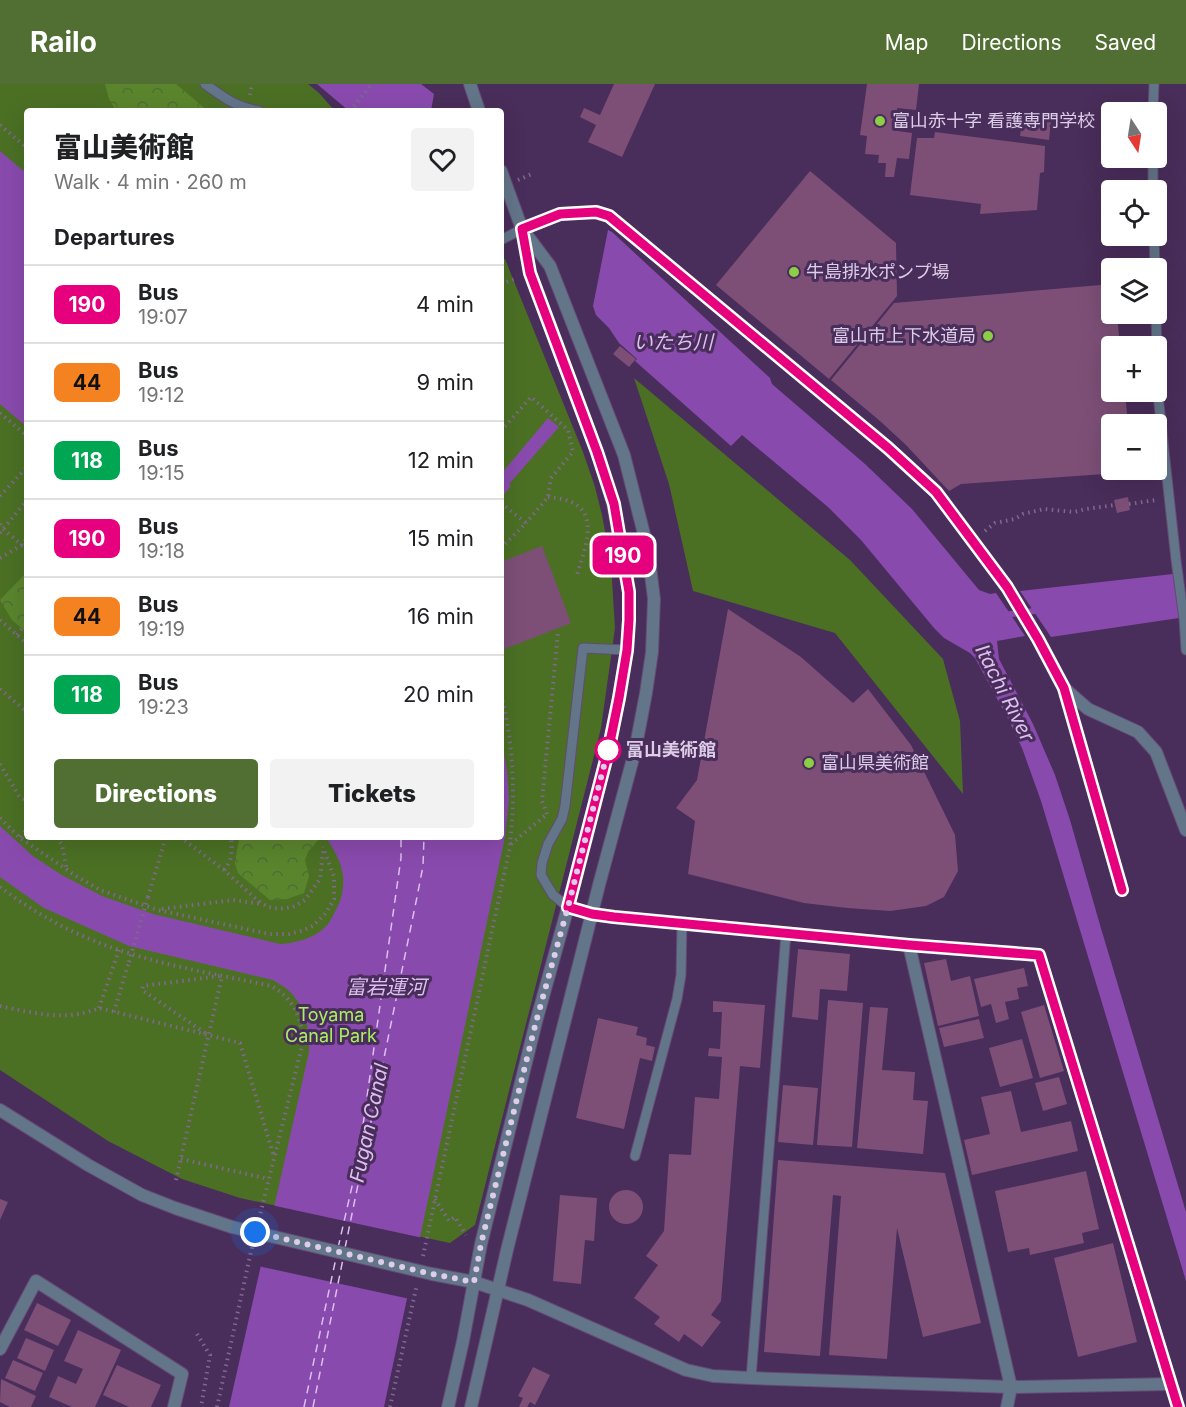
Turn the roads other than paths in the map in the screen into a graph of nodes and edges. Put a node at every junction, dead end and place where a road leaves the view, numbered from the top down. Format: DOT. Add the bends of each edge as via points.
graph roads {
  1 [pos="206,84"];
  2 [pos="470,84"];
  3 [pos="1154,84"];
  4 [pos="1153,102"];
  5 [pos="244,108"];
  6 [pos="478,108"];
  7 [pos="504,179"];
  8 [pos="520,224"];
  9 [pos="504,237"];
  10 [pos="1156,324"];
  11 [pos="627,650"];
  12 [pos="1186,650"];
  13 [pos="1064,688"];
  14 [pos="1186,830"];
  15 [pos="1122,890"];
  16 [pos="568,907"];
  17 [pos="592,914"];
  18 [pos="682,923"];
  19 [pos="786,933"];
  20 [pos="909,945"];
  21 [pos="0,1110"];
  22 [pos="635,1156"];
  23 [pos="474,1282"];
  24 [pos="498,1290"];
  25 [pos="0,1349"];
  26 [pos="751,1378"];
  27 [pos="1171,1384"];
  28 [pos="1011,1387"];
  29 [pos="174,1407"];
  30 [pos="448,1407"];
  31 [pos="471,1407"];
  32 [pos="1007,1407"];
  33 [pos="1178,1407"];
  1 -- 5 [label="lane"];
  2 -- 6 [label="street"];
  3 -- 4 [label="lane"];
  7 -- 8 [label="street"];
  8 -- 9 [label="lane"];
  8 -- 11 [label="street" via="530,273 614,504 629,592"];
  8 -- 13 [label="street" via="560,214 596,212 609,216 888,448 936,492 1007,587"];
  8 -- 17 [label="street" via="550,266 624,455 648,550 654,599 652,652 635,751"];
  10 -- 12 [label="lane" via="1158,395"];
  11 -- 16 [label="street" via="608,752"];
  11 -- 16 [label="lane" via="583,648 565,806 548,844 541,875 553,895"];
  13 -- 14 [label="street" via="1088,709 1138,732 1156,752"];
  13 -- 15 [label="street"];
  16 -- 17 [label="street"];
  16 -- 23 [label="street" via="536,1022"];
  17 -- 18 [label="street"];
  17 -- 24 [label="street"];
  18 -- 19 [label="street"];
  18 -- 22 [label="lane" via="677,999"];
  19 -- 20 [label="street"];
  19 -- 26 [label="lane"];
  20 -- 27 [label="street" via="1039,955"];
  20 -- 28 [label="street"];
  21 -- 23 [label="street, bridge" via="88,1165 175,1208 232,1227"];
  23 -- 24 [label="street"];
  23 -- 30 [label="street"];
  24 -- 26 [label="street" via="686,1370"];
  24 -- 31 [label="street"];
  25 -- 29 [label="street" via="36,1281 182,1374"];
  26 -- 28 [label="street"];
  27 -- 28 [label="street"];
  27 -- 33 [label="street"];
  28 -- 32 [label="street"];
}
